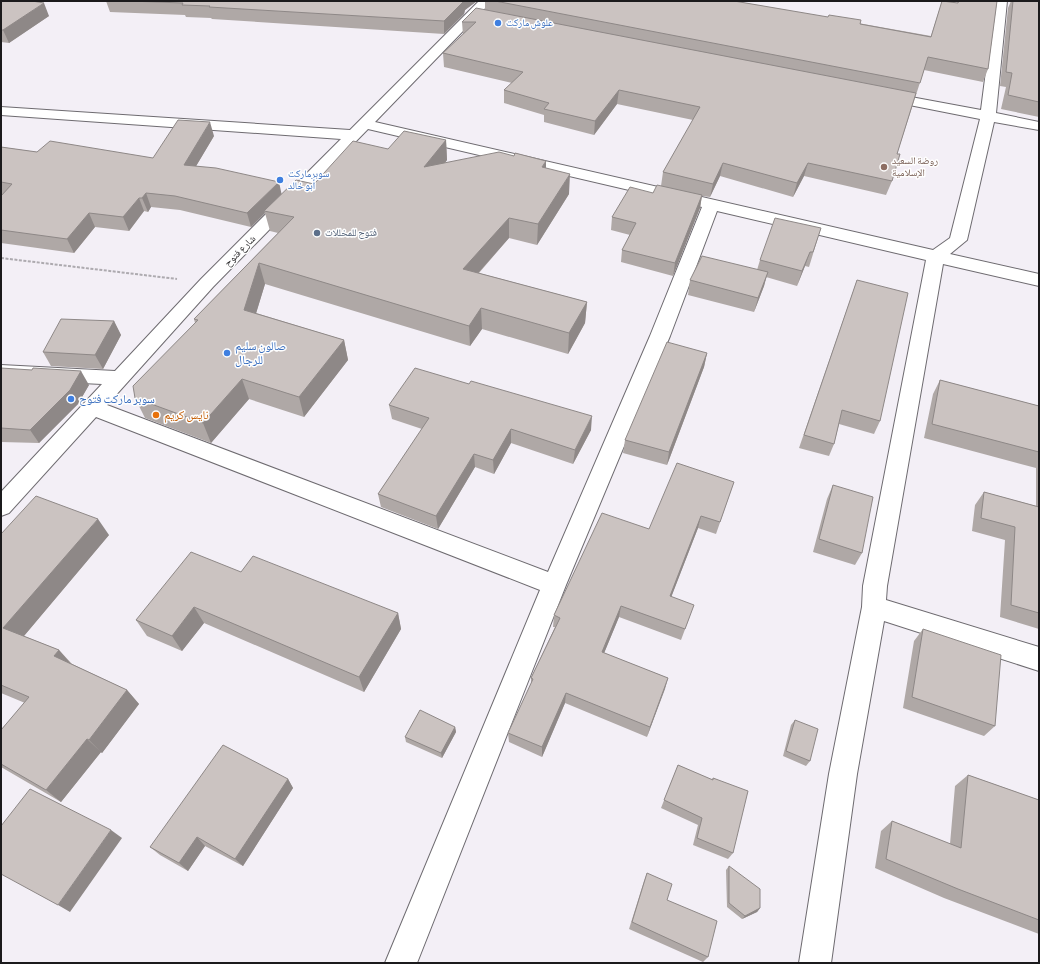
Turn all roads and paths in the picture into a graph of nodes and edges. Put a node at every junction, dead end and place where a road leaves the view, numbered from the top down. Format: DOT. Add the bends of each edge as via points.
graph roads {
  1 [pos="1001,1"];
  2 [pos="481,11"];
  3 [pos="872,93"];
  4 [pos="1,111"];
  5 [pos="988,115"];
  6 [pos="1039,126"];
  7 [pos="360,129"];
  8 [pos="712,205"];
  9 [pos="935,257"];
  10 [pos="1,258"];
  11 [pos="1039,280"];
  12 [pos="207,283"];
  13 [pos="1,372"];
  14 [pos="121,378"];
  15 [pos="94,408"];
  16 [pos="1,508"];
  17 [pos="554,585"];
  18 [pos="874,607"];
  19 [pos="1039,659"];
  20 [pos="401,963"];
  21 [pos="815,963"];
  1 -- 5 [label="street"];
  2 -- 7 [label="street, شارع فتوح"];
  3 -- 5 [label="street"];
  4 -- 7 [label="street"];
  5 -- 6 [label="street"];
  5 -- 9 [label="street" via="958,240"];
  7 -- 8 [label="street" via="532,161"];
  7 -- 12 [label="street, شارع فتوح"];
  8 -- 9 [label="street"];
  8 -- 17 [label="street" via="660,336"];
  9 -- 11 [label="street"];
  9 -- 18 [label="street" via="875,586"];
  10 -- 12 [label="path"];
  12 -- 14 [label="street, شارع فتوح"];
  13 -- 14 [label="street"];
  14 -- 15 [label="street, شارع فتوح"];
  15 -- 16 [label="street, شارع فتوح"];
  15 -- 17 [label="street"];
  17 -- 20 [label="street"];
  18 -- 19 [label="street"];
  18 -- 21 [label="street" via="843,774"];
}
